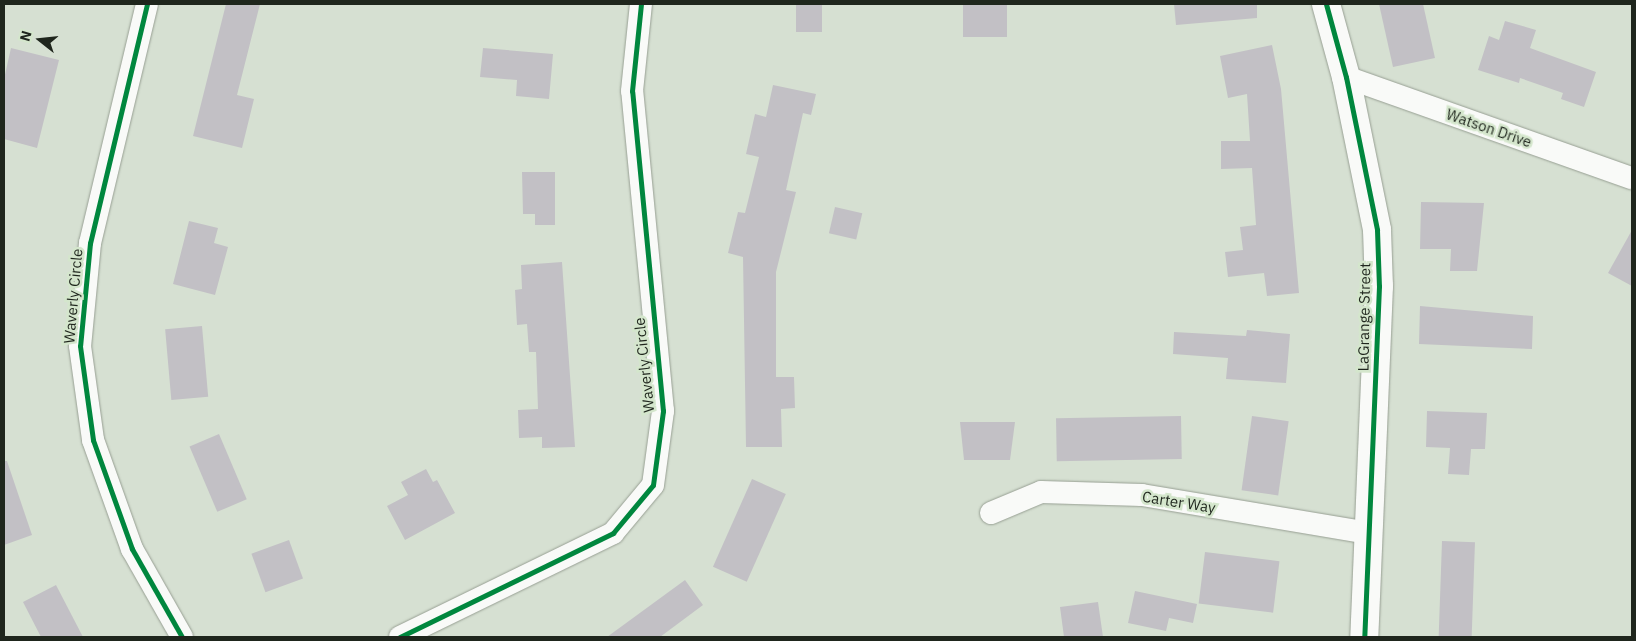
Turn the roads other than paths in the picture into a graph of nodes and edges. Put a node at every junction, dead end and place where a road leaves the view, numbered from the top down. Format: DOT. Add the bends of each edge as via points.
graph roads {
  1 [pos="147,4"];
  2 [pos="640,4"];
  3 [pos="1326,4"];
  4 [pos="1346,77"];
  5 [pos="1632,178"];
  6 [pos="991,513"];
  7 [pos="1368,533"];
  8 [pos="182,637"];
  9 [pos="400,637"];
  10 [pos="1364,637"];
  1 -- 8 [label="street, Waverly Circle" via="90,243 80,346 93,440 132,549"];
  2 -- 9 [label="street, Waverly Circle" via="632,91 664,411 653,485 614,533"];
  3 -- 4 [label="street, LaGrange Street"];
  4 -- 5 [label="street, Watson Drive"];
  4 -- 7 [label="street, LaGrange Street" via="1377,230 1379,286"];
  6 -- 7 [label="street, Carter Way" via="1041,492 1142,495"];
  7 -- 10 [label="street, LaGrange Street"];
}
